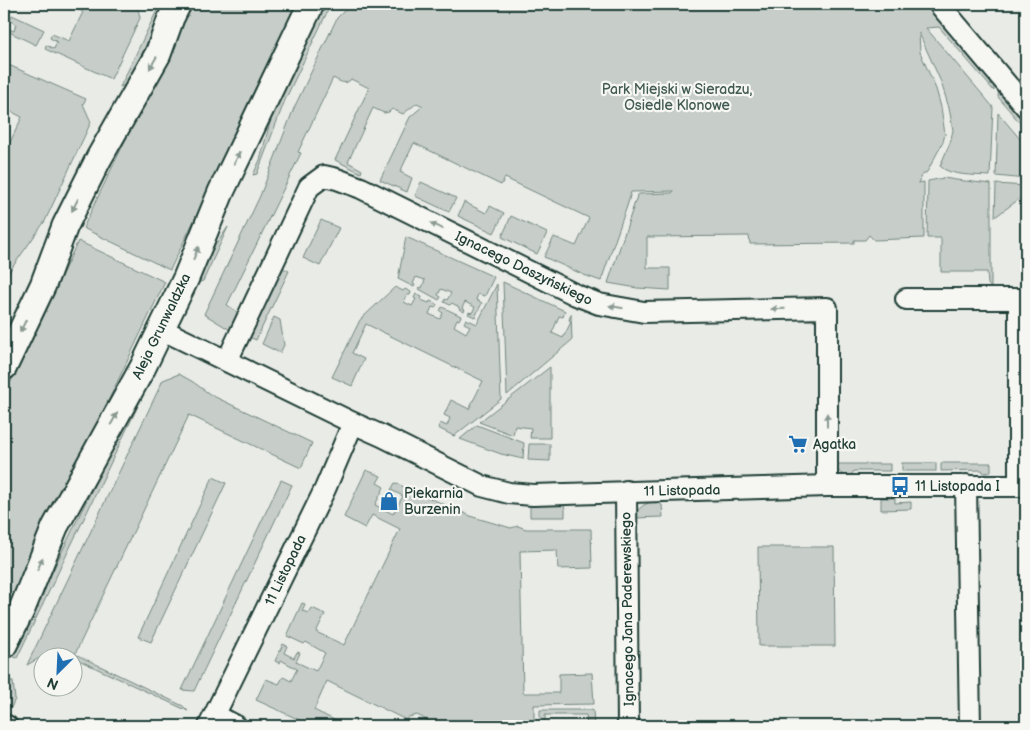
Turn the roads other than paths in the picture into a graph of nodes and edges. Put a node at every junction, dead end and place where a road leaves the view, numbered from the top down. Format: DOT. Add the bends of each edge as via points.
graph roads {
  1 [pos="178,4"];
  2 [pos="311,4"];
  3 [pos="939,4"];
  4 [pos="1026,107"];
  5 [pos="906,299"];
  6 [pos="1023,300"];
  7 [pos="161,329"];
  8 [pos="227,361"];
  9 [pos="4,367"];
  10 [pos="353,423"];
  11 [pos="966,485"];
  12 [pos="828,486"];
  13 [pos="1023,486"];
  14 [pos="626,491"];
  15 [pos="4,645"];
  16 [pos="212,720"];
  17 [pos="236,726"];
  18 [pos="628,726"];
  19 [pos="970,726"];
  1 -- 9 [label="street, one-way" via="158,54 65,226 43,285"];
  7 -- 2 [label="street, Aleja Grunwaldzka, one-way" via="221,192"];
  3 -- 4 [label="street"];
  5 -- 6 [label="street"];
  6 -- 13 [label="street"];
  7 -- 8 [label="street, 11 Listopada"];
  15 -- 7 [label="street, Aleja Grunwaldzka, one-way" via="55,527"];
  8 -- 10 [label="street, 11 Listopada"];
  12 -- 8 [label="street, Ignacego Daszyńskiego, one-way" via="827,308 644,312 599,304 361,188 324,176 309,187"];
  10 -- 14 [label="street, 11 Listopada" via="482,486 510,493"];
  10 -- 16 [label="street, 11 Listopada"];
  11 -- 12 [label="street, 11 Listopada"];
  11 -- 13 [label="street, 11 Listopada"];
  11 -- 19 [label="street"];
  12 -- 14 [label="street, 11 Listopada"];
  14 -- 18 [label="street, Ignacego Jana Paderewskiego"];
  16 -- 17 [label="street"];
}
